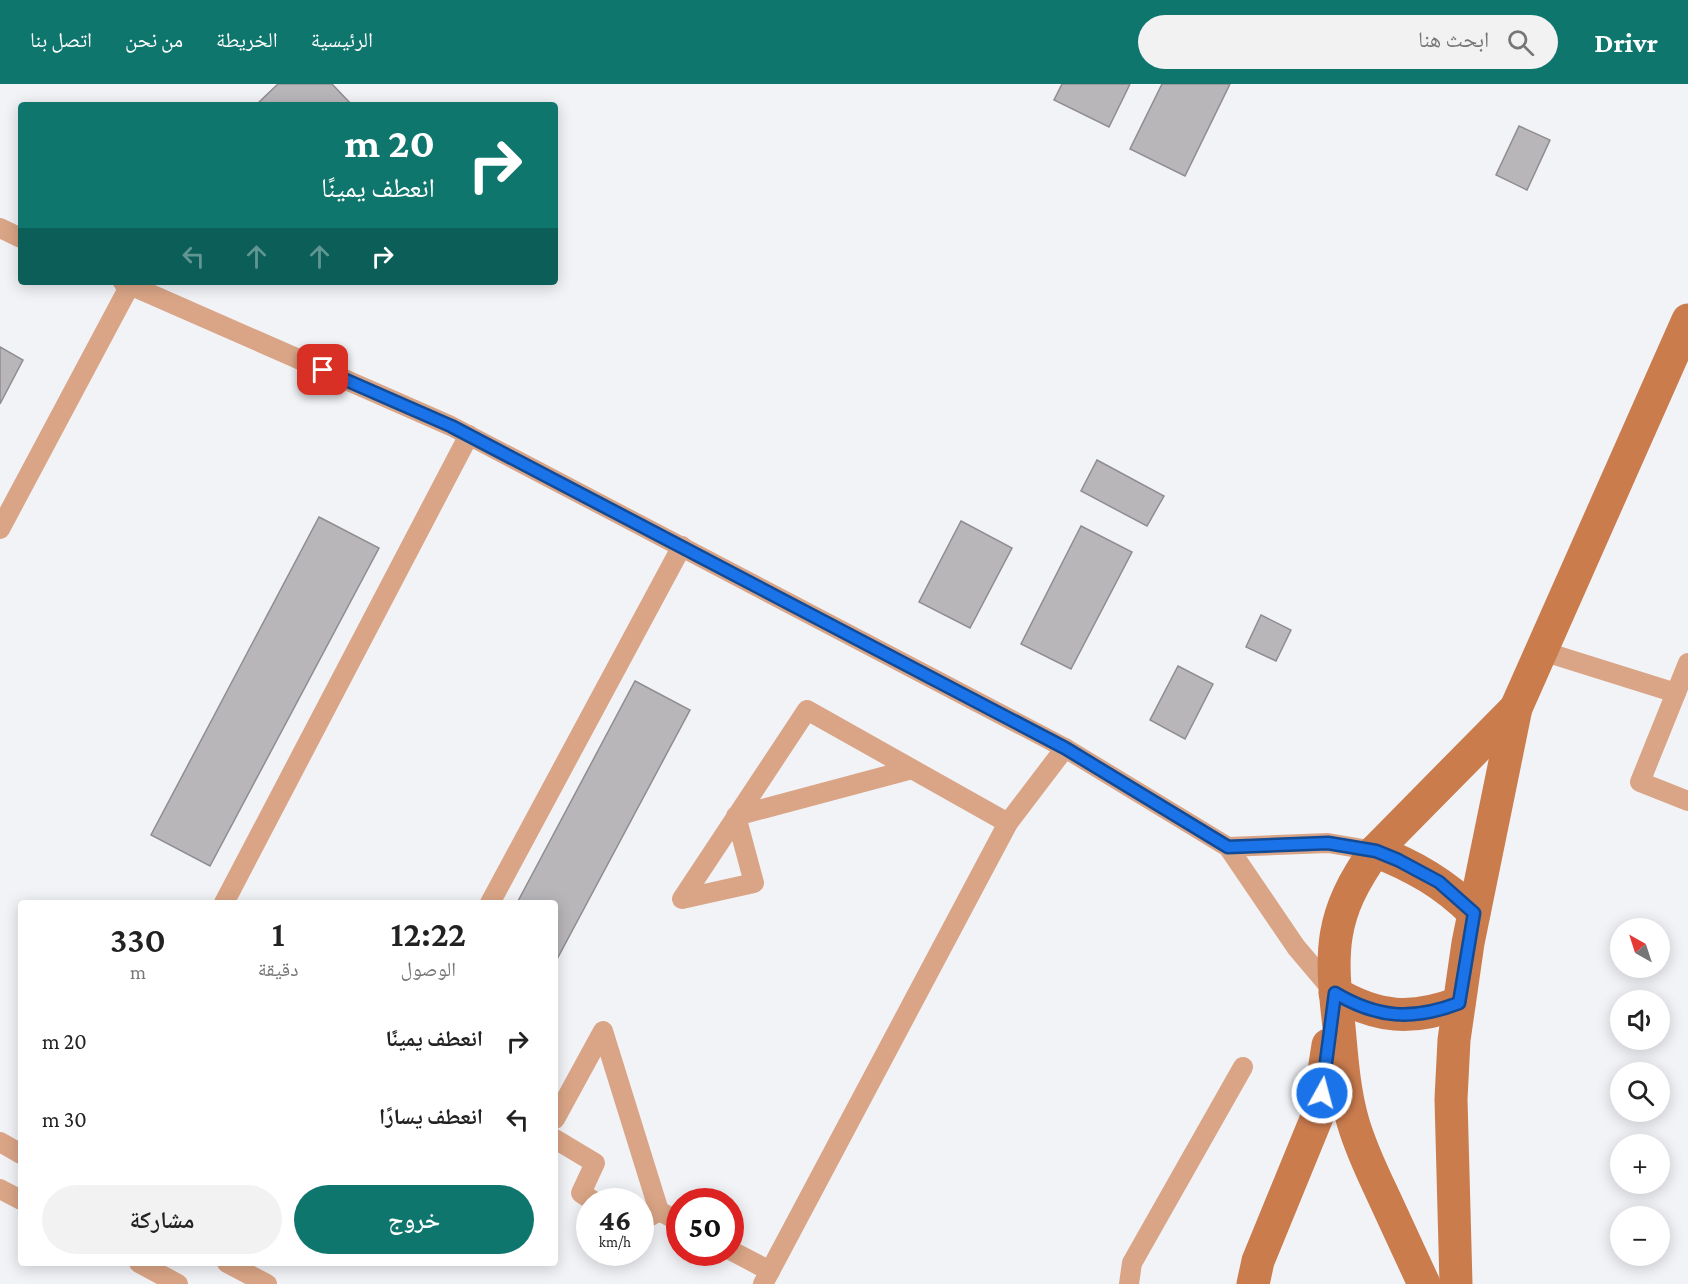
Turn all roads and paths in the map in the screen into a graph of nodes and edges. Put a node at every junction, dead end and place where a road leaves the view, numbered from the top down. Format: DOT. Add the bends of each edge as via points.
graph roads {
  1 [pos="0,228"];
  2 [pos="18,237"];
  3 [pos="125,285"];
  4 [pos="128,285"];
  5 [pos="1688,320"];
  6 [pos="469,435"];
  7 [pos="0,529"];
  8 [pos="682,546"];
  9 [pos="1542,651"];
  10 [pos="1688,663"];
  11 [pos="1676,693"];
  12 [pos="1516,708"];
  13 [pos="1065,748"];
  14 [pos="912,769"];
  15 [pos="1688,801"];
  16 [pos="1008,823"];
  17 [pos="1228,847"];
  18 [pos="1376,851"];
  19 [pos="226,900"];
  20 [pos="492,900"];
  21 [pos="1474,913"];
  22 [pos="1335,993"];
  23 [pos="1459,1003"];
  24 [pos="1243,1067"];
  25 [pos="558,1113"];
  26 [pos="558,1140"];
  27 [pos="0,1142"];
  28 [pos="18,1152"];
  29 [pos="583,1188"];
  30 [pos="0,1189"];
  31 [pos="18,1198"];
  32 [pos="658,1211"];
  33 [pos="654,1213"];
  34 [pos="666,1215"];
  35 [pos="744,1260"];
  36 [pos="145,1266"];
  37 [pos="233,1266"];
  38 [pos="767,1277"];
  39 [pos="178,1284"];
  40 [pos="267,1284"];
  41 [pos="1129,1284"];
  42 [pos="1254,1284"];
  43 [pos="1424,1284"];
  44 [pos="1456,1284"];
  1 -- 2 [label="lane"];
  3 -- 7 [label="lane"];
  4 -- 6 [label="lane"];
  5 -- 9 [label="main road"];
  6 -- 8 [label="lane"];
  6 -- 19 [label="lane"];
  8 -- 13 [label="lane"];
  8 -- 20 [label="lane"];
  9 -- 11 [label="lane"];
  9 -- 12 [label="main road"];
  10 -- 11 [label="lane"];
  11 -- 15 [label="lane" via="1640,782"];
  12 -- 18 [label="main road"];
  12 -- 21 [label="main road"];
  13 -- 16 [label="lane"];
  13 -- 17 [label="lane"];
  14 -- 14 [label="lane" via="807,710 736,816"];
  14 -- 16 [label="lane"];
  16 -- 38 [label="lane"];
  17 -- 18 [label="lane" via="1328,843"];
  17 -- 22 [label="lane" via="1296,947"];
  18 -- 21 [label="main road" via="1439,882"];
  18 -- 22 [label="main road" via="1358,875 1339,920 1333,960"];
  21 -- 23 [label="main road"];
  22 -- 23 [label="main road" via="1374,1012 1395,1015 1417,1015"];
  22 -- 42 [label="main road" via="1317,1117 1258,1261"];
  22 -- 43 [label="main road" via="1353,1123"];
  23 -- 44 [label="main road" via="1451,1099"];
  24 -- 41 [label="lane" via="1132,1263"];
  25 -- 32 [label="lane" via="603,1030"];
  26 -- 29 [label="lane" via="595,1163"];
  27 -- 28 [label="lane"];
  30 -- 31 [label="lane"];
  32 -- 33 [label="lane"];
  32 -- 34 [label="lane"];
  35 -- 38 [label="lane"];
  36 -- 39 [label="lane"];
  37 -- 40 [label="lane"];
}
